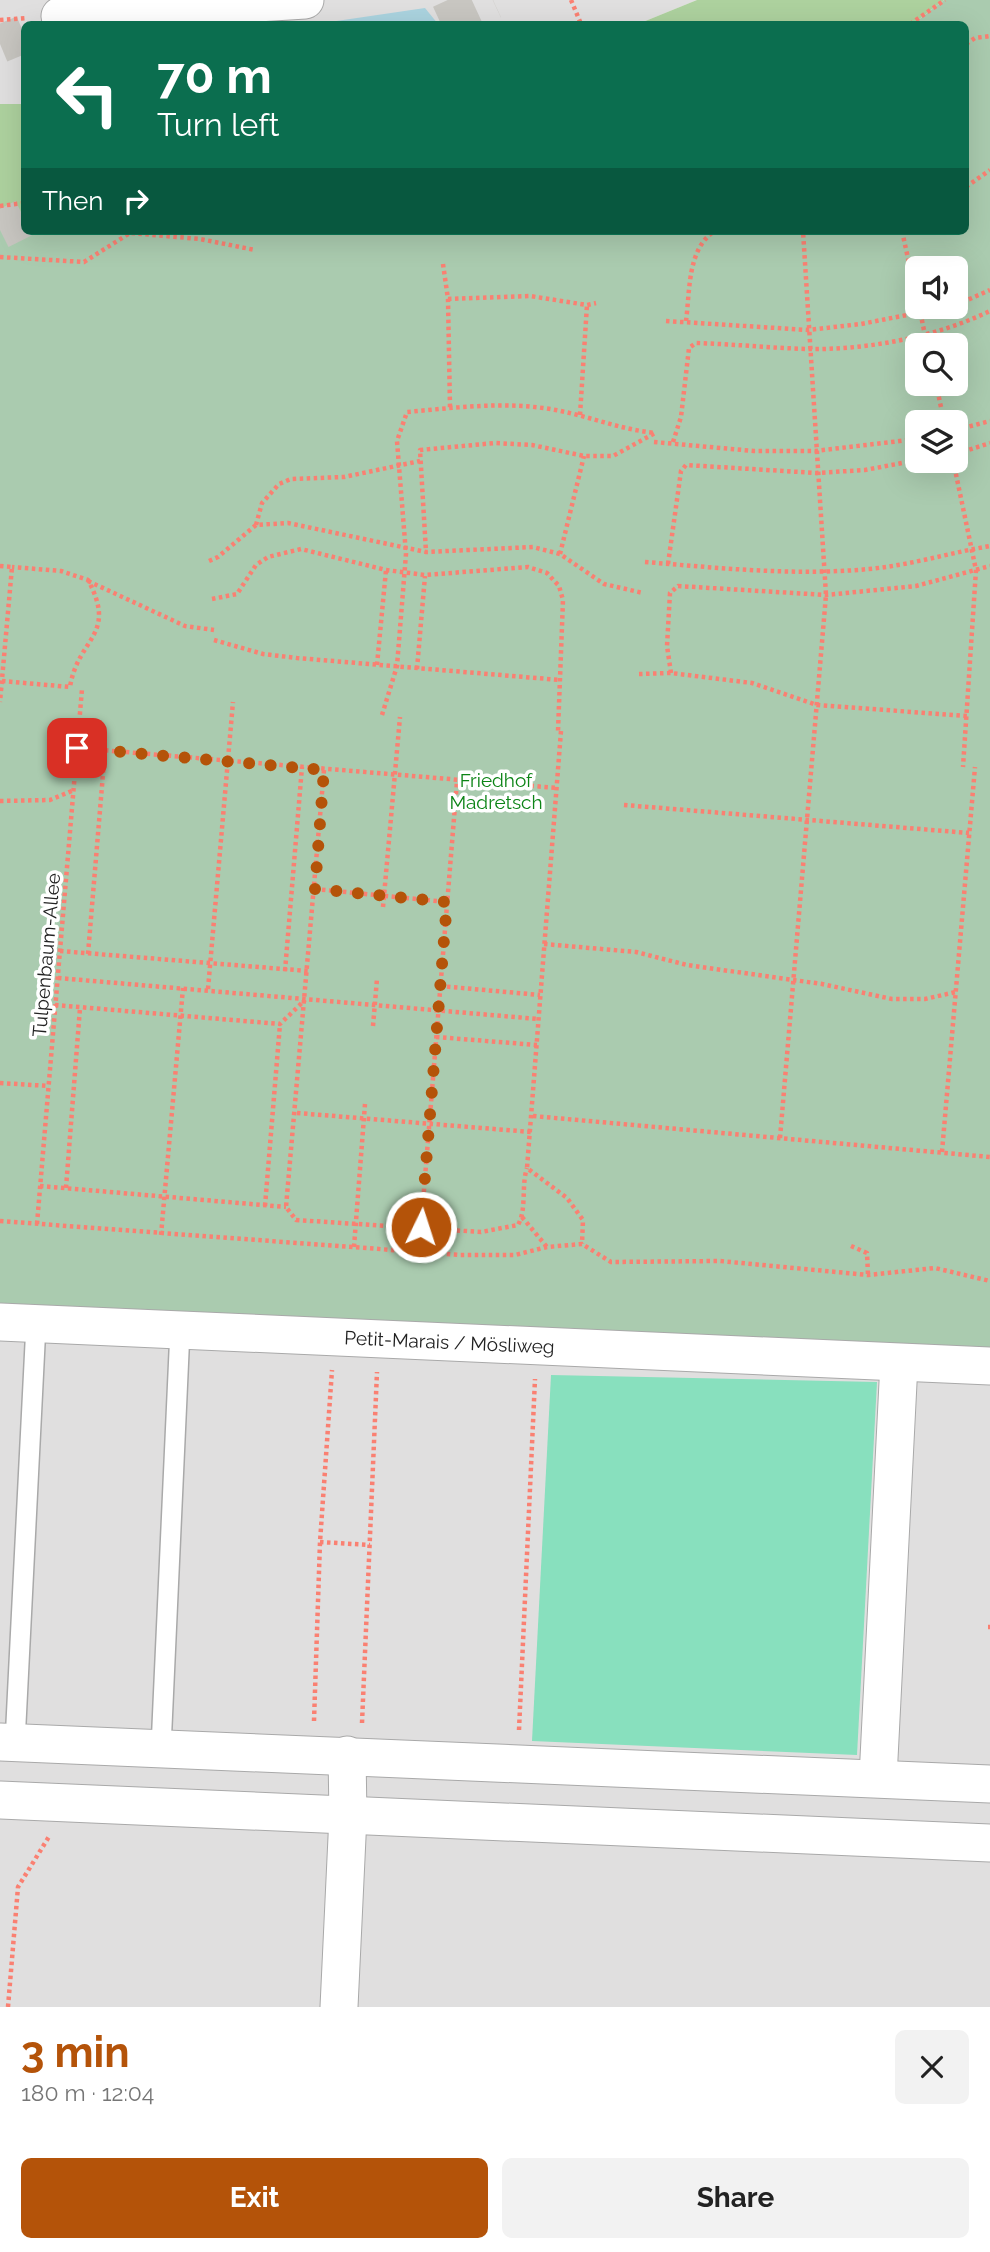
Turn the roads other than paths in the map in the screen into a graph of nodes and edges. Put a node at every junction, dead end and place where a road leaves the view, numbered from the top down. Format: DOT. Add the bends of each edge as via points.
graph roads {
  1 [pos="305,0"];
  2 [pos="60,16"];
  3 [pos="0,1322"];
  4 [pos="36,1324"];
  5 [pos="180,1330"];
  6 [pos="899,1363"];
  7 [pos="990,1366"];
  8 [pos="8,1742"];
  9 [pos="161,1748"];
  10 [pos="340,1755"];
  11 [pos="878,1778"];
  12 [pos="990,1784"];
  13 [pos="0,1800"];
  14 [pos="348,1816"];
  15 [pos="990,1843"];
  16 [pos="339,2007"];
  1 -- 2 [label="street"];
  3 -- 4 [label="street, Petit-Marais / Mösliweg"];
  4 -- 5 [label="street, Petit-Marais / Mösliweg"];
  4 -- 8 [label="lane"];
  5 -- 6 [label="street, Petit-Marais / Mösliweg"];
  5 -- 9 [label="lane"];
  6 -- 7 [label="street, Petit-Marais / Mösliweg"];
  6 -- 11 [label="street"];
  8 -- 9 [label="street"];
  9 -- 10 [label="street"];
  10 -- 11 [label="street"];
  10 -- 14 [label="street"];
  11 -- 12 [label="street"];
  13 -- 14 [label="street"];
  14 -- 15 [label="street"];
  14 -- 16 [label="street"];
}
